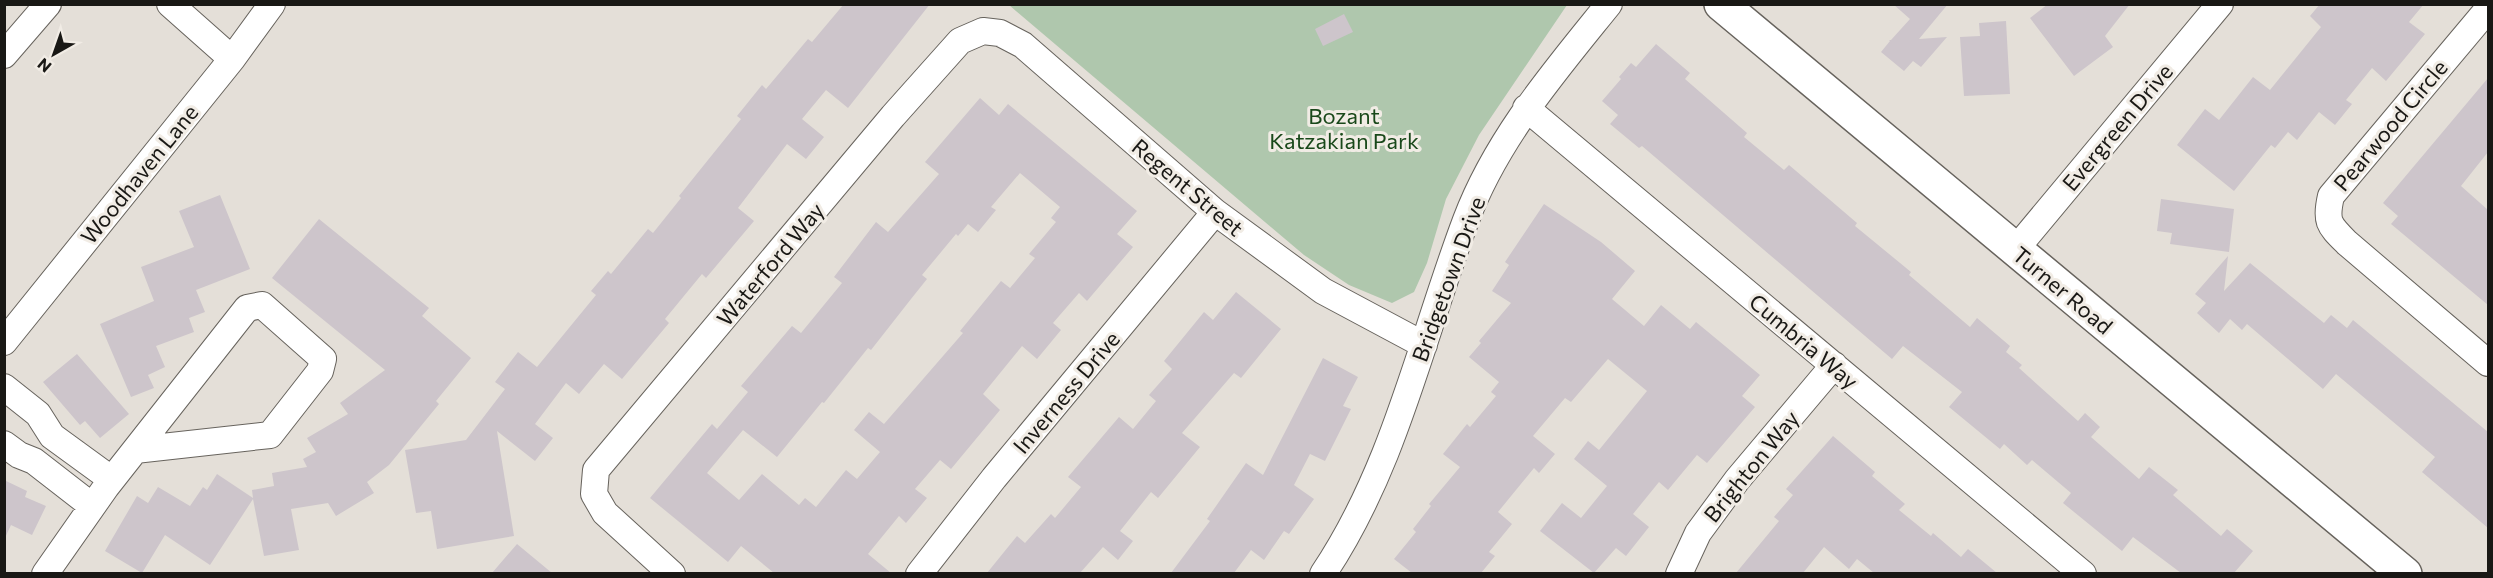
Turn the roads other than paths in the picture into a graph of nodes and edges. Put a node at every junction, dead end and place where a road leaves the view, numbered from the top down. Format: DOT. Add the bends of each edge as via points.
graph roads {
  1 [pos="48,4"];
  2 [pos="170,4"];
  3 [pos="272,4"];
  4 [pos="1609,4"];
  5 [pos="1721,4"];
  6 [pos="2220,4"];
  7 [pos="2488,9"];
  8 [pos="960,40"];
  9 [pos="4,55"];
  10 [pos="232,59"];
  11 [pos="1526,108"];
  12 [pos="1215,212"];
  13 [pos="2014,250"];
  14 [pos="4,342"];
  15 [pos="1424,345"];
  16 [pos="2488,363"];
  17 [pos="1834,365"];
  18 [pos="4,387"];
  19 [pos="52,436"];
  20 [pos="4,444"];
  21 [pos="135,450"];
  22 [pos="34,461"];
  23 [pos="111,479"];
  24 [pos="92,506"];
  25 [pos="45,573"];
  26 [pos="672,573"];
  27 [pos="919,573"];
  28 [pos="1323,573"];
  29 [pos="1679,573"];
  30 [pos="2083,573"];
  31 [pos="2405,573"];
  1 -- 9 [label="street"];
  2 -- 10 [label="street"];
  3 -- 10 [label="street, Woodhaven Lane"];
  4 -- 11 [label="street, Bridgetown Drive"];
  5 -- 13 [label="main road, Turner Road"];
  6 -- 13 [label="street, Evergreen Drive"];
  7 -- 16 [label="street, Pearwood Circle" via="2331,196 2327,214 2330,226 2347,243"];
  8 -- 12 [label="street, Regent Street" via="982,31 1000,33 1023,45"];
  8 -- 26 [label="street, Waterford Way" via="596,470 594,494 605,513"];
  10 -- 14 [label="street, Woodhaven Lane"];
  11 -- 15 [label="street, Bridgetown Drive" via="1467,218"];
  11 -- 17 [label="street, Cumbria Way"];
  12 -- 15 [label="street, Regent Street" via="1323,291"];
  12 -- 27 [label="street, Inverness Drive"];
  13 -- 31 [label="main road, Turner Road"];
  15 -- 28 [label="street, Bridgetown Drive" via="1362,508"];
  17 -- 29 [label="street, Brighton Way" via="1704,524"];
  17 -- 30 [label="street, Cumbria Way"];
  18 -- 19 [label="street" via="38,414"];
  19 -- 22 [label="street"];
  19 -- 23 [label="street"];
  20 -- 22 [label="street"];
  21 -- 21 [label="street" via="247,308 262,305 323,359 320,370 270,435"];
  21 -- 23 [label="street"];
  22 -- 24 [label="street"];
  23 -- 24 [label="street"];
  24 -- 25 [label="street"];
}
